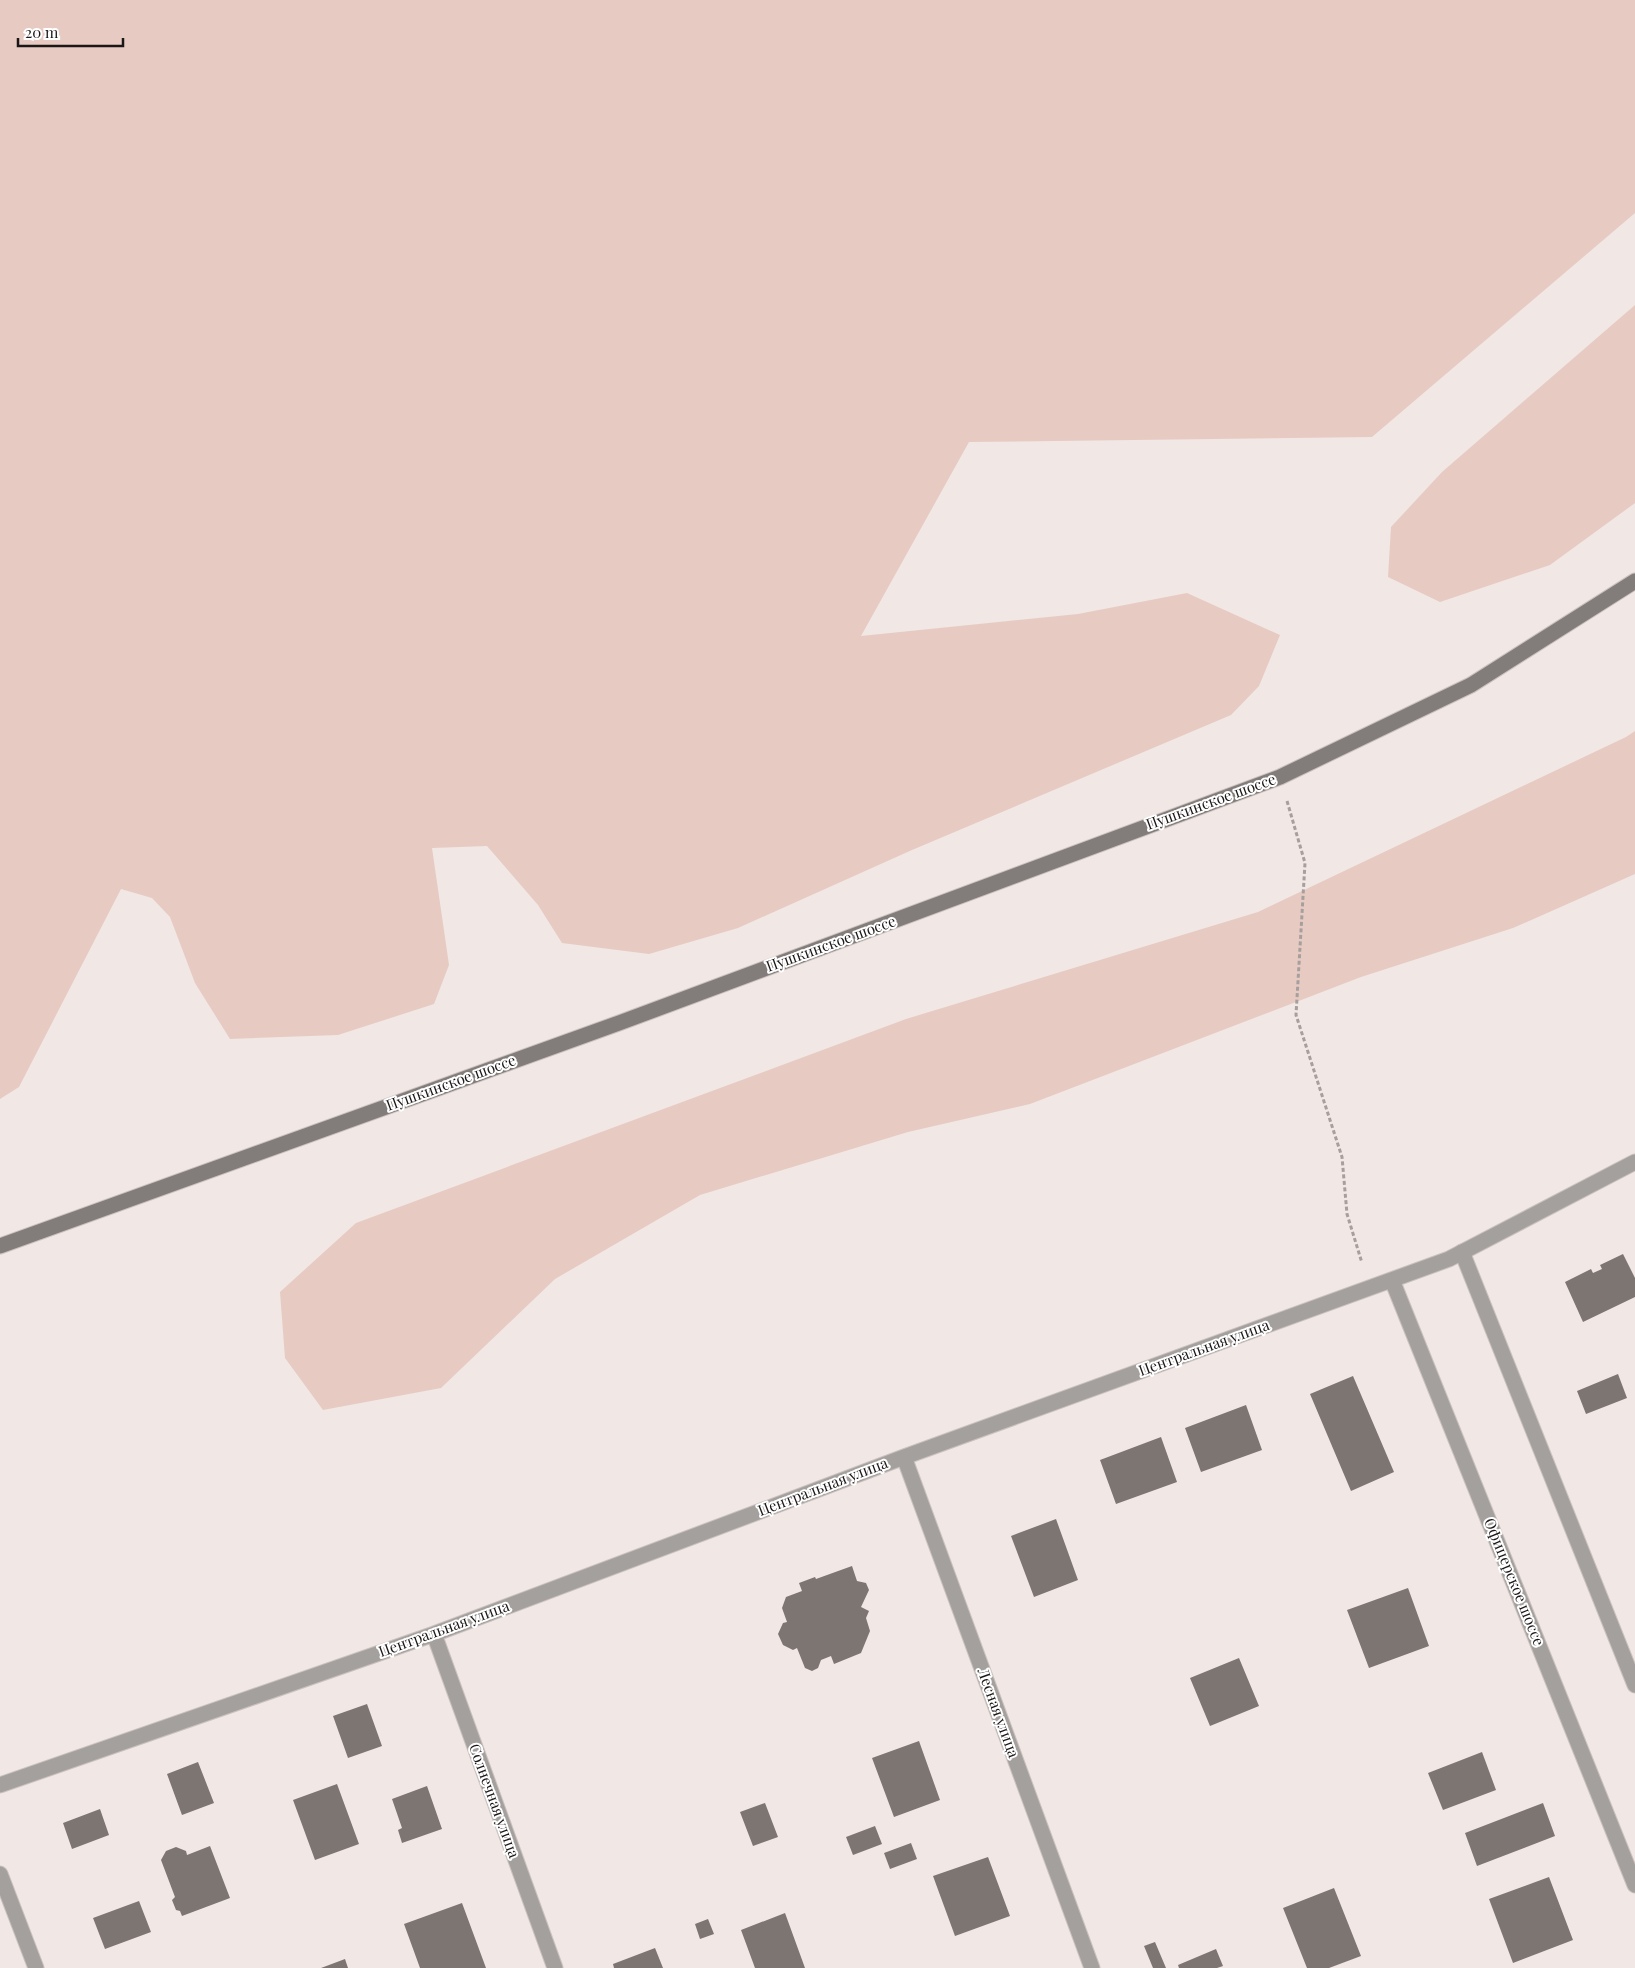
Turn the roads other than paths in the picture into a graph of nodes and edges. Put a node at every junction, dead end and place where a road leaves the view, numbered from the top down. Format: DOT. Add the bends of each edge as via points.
graph roads {
  1 [pos="1635,581"];
  2 [pos="1635,1162"];
  3 [pos="0,1246"];
  4 [pos="1462,1252"];
  5 [pos="1392,1280"];
  6 [pos="904,1457"];
  7 [pos="434,1634"];
  8 [pos="1635,1685"];
  9 [pos="0,1785"];
  10 [pos="0,1874"];
  11 [pos="1635,1885"];
  12 [pos="36,1968"];
  13 [pos="555,1968"];
  14 [pos="1092,1968"];
  1 -- 3 [label="main road, Пушкинское шоссе" via="1471,685 1280,777 618,1023"];
  2 -- 4 [label="street, Центральная улица"];
  4 -- 5 [label="street, Центральная улица"];
  4 -- 8 [label="street"];
  5 -- 6 [label="street, Центральная улица"];
  5 -- 11 [label="street, Офицерское шоссе"];
  6 -- 7 [label="street, Центральная улица"];
  6 -- 14 [label="street, Лесная улица"];
  7 -- 9 [label="street, Центральная улица"];
  7 -- 13 [label="street, Солнечная улица"];
  10 -- 12 [label="street"];
}
